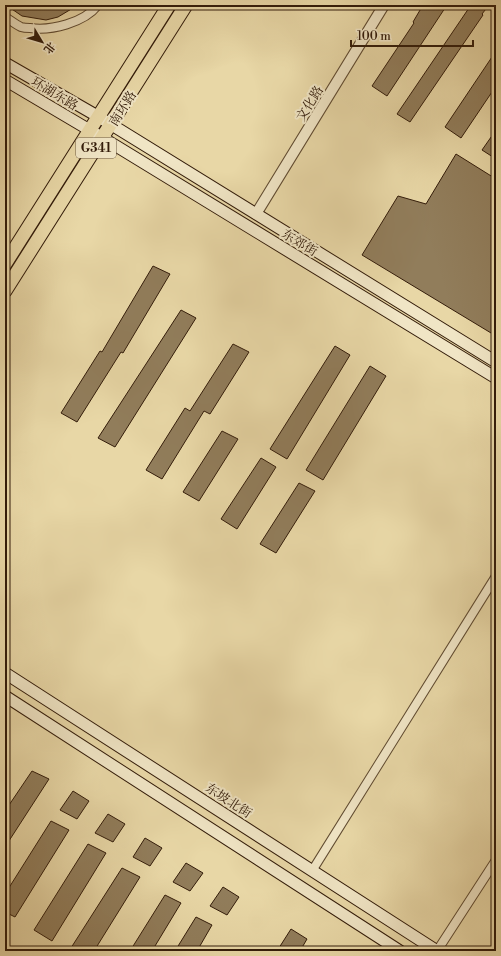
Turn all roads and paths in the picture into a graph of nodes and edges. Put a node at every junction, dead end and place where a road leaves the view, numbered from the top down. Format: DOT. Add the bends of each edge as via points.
graph roads {
  1 [pos="98,5"];
  2 [pos="169,5"];
  3 [pos="186,5"];
  4 [pos="384,5"];
  5 [pos="5,17"];
  6 [pos="5,63"];
  7 [pos="5,80"];
  8 [pos="99,117"];
  9 [pos="111,124"];
  10 [pos="90,130"];
  11 [pos="102,138"];
  12 [pos="256,214"];
  13 [pos="5,264"];
  14 [pos="5,291"];
  15 [pos="496,362"];
  16 [pos="496,378"];
  17 [pos="496,576"];
  18 [pos="5,673"];
  19 [pos="5,696"];
  20 [pos="496,860"];
  21 [pos="312,871"];
  22 [pos="400,951"];
  23 [pos="437,951"];
  1 -- 5 [label="street" via="71,23 54,28 22,27"];
  2 -- 8 [label="highway, 南环路 / G341"];
  3 -- 9 [label="highway, 南环路 / G341"];
  4 -- 12 [label="street, 文化路"];
  6 -- 8 [label="main road, 环湖东路"];
  7 -- 10 [label="main road, 环湖东路"];
  8 -- 9 [label="main road, 东郊街"];
  8 -- 10 [label="highway, 南环路 / G341"];
  9 -- 11 [label="highway, 南环路 / G341"];
  9 -- 12 [label="main road, 东郊街"];
  10 -- 11 [label="main road, 东郊街"];
  10 -- 13 [label="highway, 南环路 / G341"];
  11 -- 14 [label="highway, 南环路 / G341"];
  11 -- 16 [label="main road, 东郊街"];
  12 -- 15 [label="main road, 东郊街"];
  17 -- 21 [label="street"];
  18 -- 21 [label="main road, 东坡北街"];
  19 -- 22 [label="main road"];
  20 -- 23 [label="street"];
  21 -- 23 [label="main road, 东坡北街"];
}
